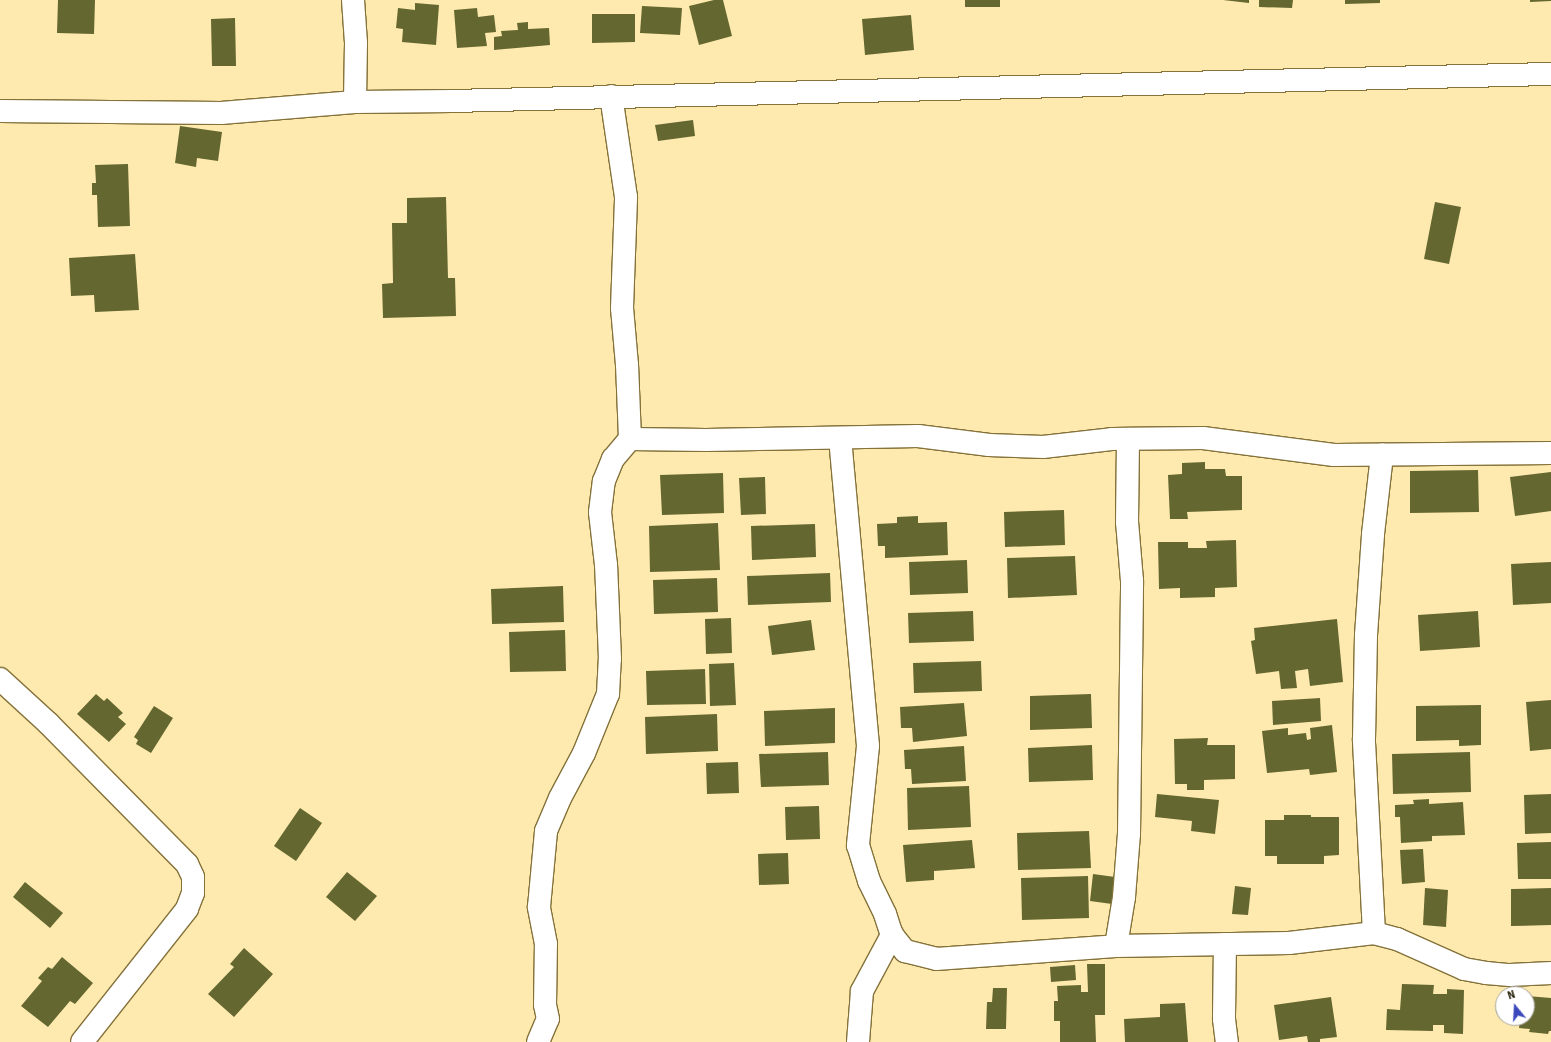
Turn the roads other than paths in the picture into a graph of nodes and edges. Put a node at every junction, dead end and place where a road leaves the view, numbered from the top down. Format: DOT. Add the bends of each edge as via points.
graph roads {
  1 [pos="353,0"];
  2 [pos="1551,74"];
  3 [pos="611,96"];
  4 [pos="356,102"];
  5 [pos="0,112"];
  6 [pos="840,438"];
  7 [pos="1128,439"];
  8 [pos="630,440"];
  9 [pos="1551,454"];
  10 [pos="1382,455"];
  11 [pos="0,679"];
  12 [pos="1374,933"];
  13 [pos="892,935"];
  14 [pos="1224,944"];
  15 [pos="1116,946"];
  16 [pos="1551,973"];
  17 [pos="82,1042"];
  18 [pos="538,1042"];
  19 [pos="858,1042"];
  20 [pos="1227,1042"];
  1 -- 4 [label="street"];
  2 -- 3 [label="street"];
  3 -- 4 [label="street"];
  3 -- 8 [label="street" via="626,197 622,308"];
  4 -- 5 [label="street" via="221,113"];
  6 -- 7 [label="street" via="918,436 990,445 1044,447"];
  6 -- 8 [label="street"];
  6 -- 13 [label="street" via="868,746 858,845 869,881"];
  7 -- 10 [label="street" via="1203,438 1334,455"];
  7 -- 15 [label="street" via="1127,522 1132,581 1129,834 1124,897"];
  8 -- 18 [label="street" via="613,459 604,481 600,512 606,565 610,659 608,694 584,753 546,831 539,907 546,944 545,1005 548,1019"];
  9 -- 10 [label="street"];
  10 -- 12 [label="street" via="1366,635 1365,730"];
  11 -- 17 [label="street" via="48,723 188,864 193,877 193,893 187,910"];
  12 -- 14 [label="street" via="1289,942"];
  12 -- 16 [label="street" via="1397,939 1464,969 1510,975"];
  13 -- 15 [label="street" via="905,951 936,959"];
  13 -- 19 [label="street" via="862,991"];
  14 -- 15 [label="street"];
  14 -- 20 [label="street" via="1224,1019"];
}
